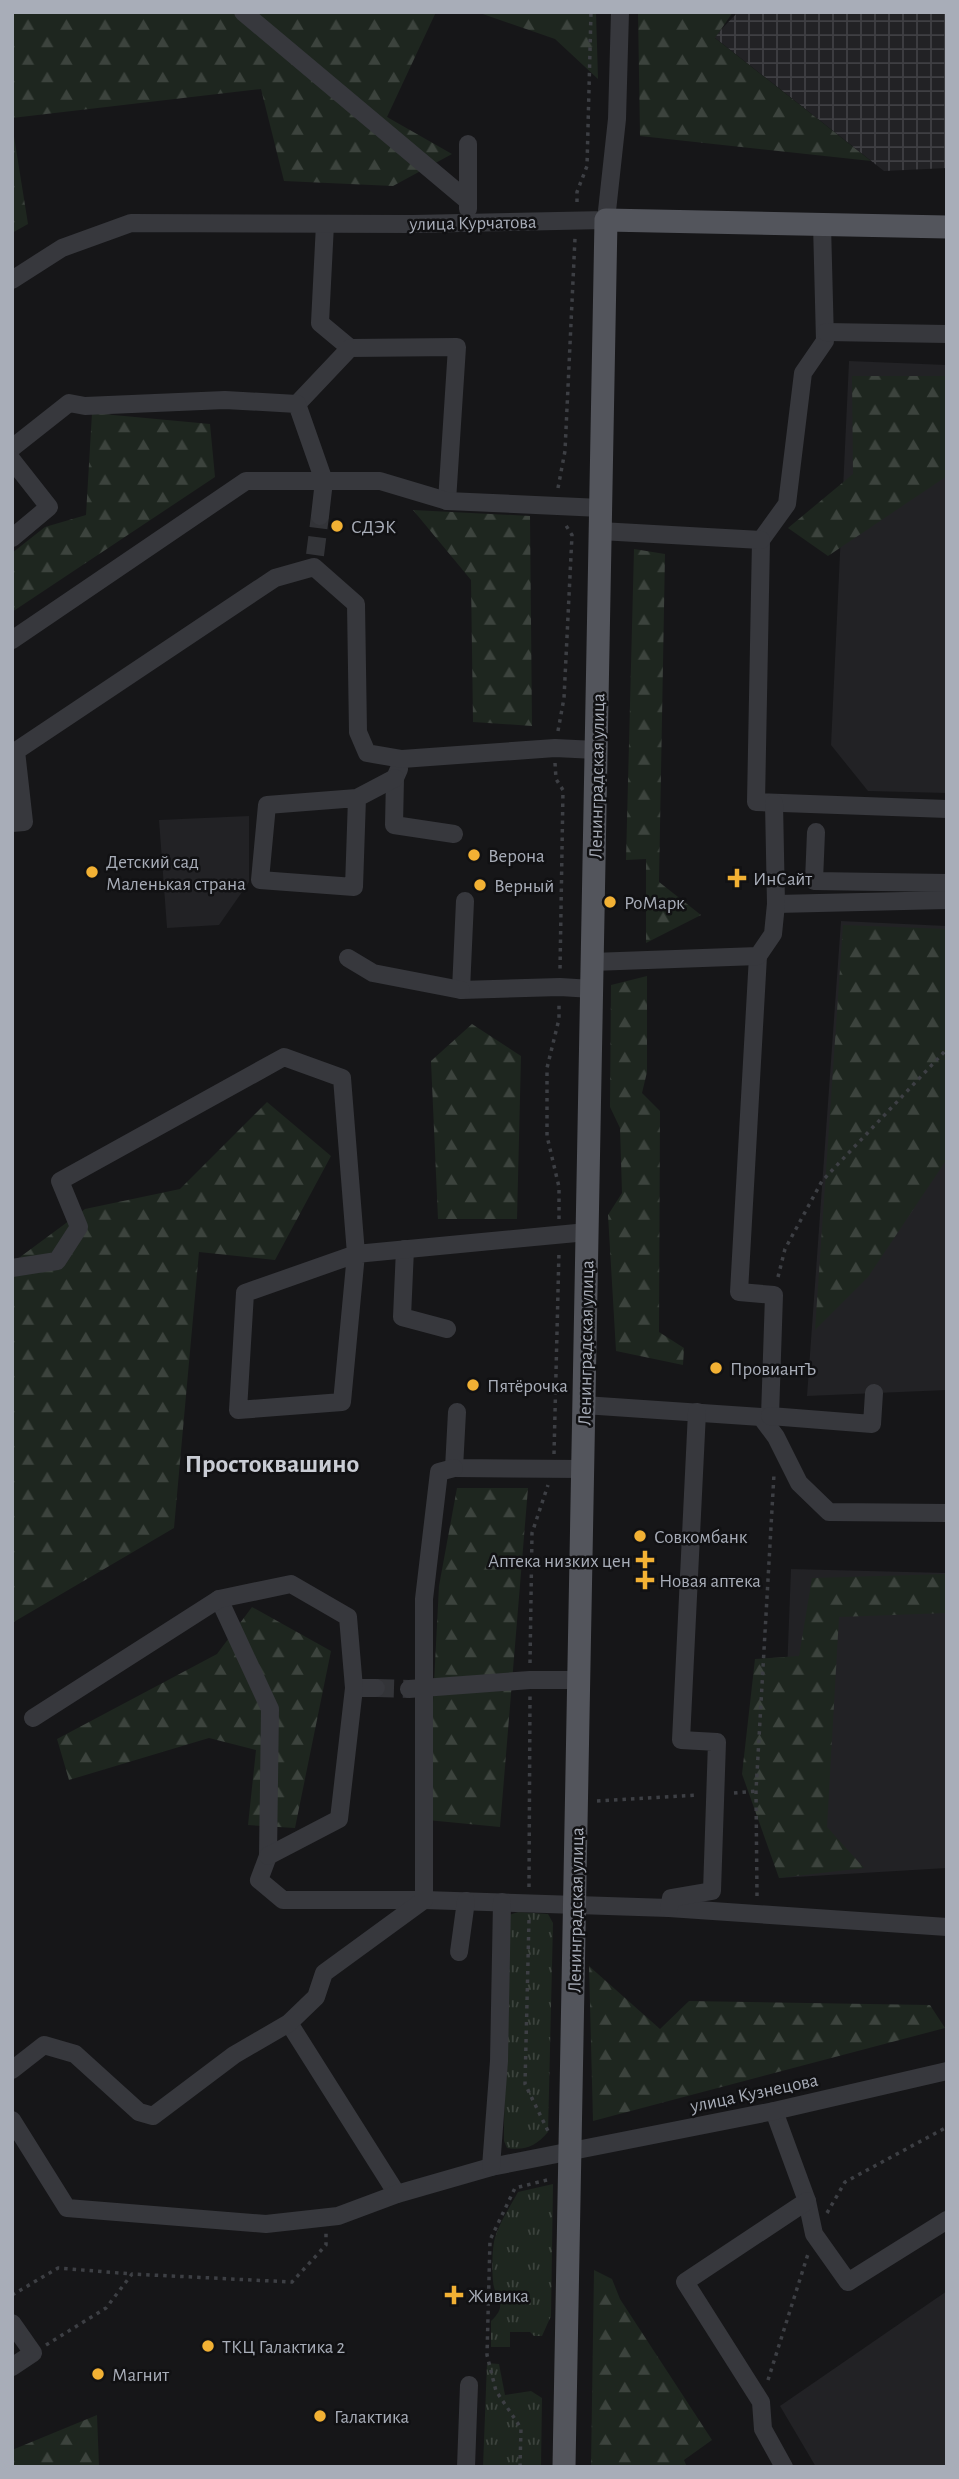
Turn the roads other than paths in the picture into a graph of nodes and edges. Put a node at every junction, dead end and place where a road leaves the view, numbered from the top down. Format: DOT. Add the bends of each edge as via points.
graph roads {
  1 [pos="243,12"];
  2 [pos="620,12"];
  3 [pos="468,144"];
  4 [pos="468,201"];
  5 [pos="606,220"];
  6 [pos="325,223"];
  7 [pos="468,223"];
  8 [pos="822,224"];
  9 [pos="947,227"];
  10 [pos="12,280"];
  11 [pos="826,332"];
  12 [pos="947,334"];
  13 [pos="351,348"];
  14 [pos="298,404"];
  15 [pos="12,448"];
  16 [pos="12,460"];
  17 [pos="324,481"];
  18 [pos="447,501"];
  19 [pos="320,516"];
  20 [pos="600,519"];
  21 [pos="12,538"];
  22 [pos="761,540"];
  23 [pos="12,640"];
  24 [pos="596,750"];
  25 [pos="402,759"];
  26 [pos="395,778"];
  27 [pos="357,799"];
  28 [pos="774,803"];
  29 [pos="947,809"];
  30 [pos="12,822"];
  31 [pos="816,832"];
  32 [pos="454,834"];
  33 [pos="947,884"];
  34 [pos="947,900"];
  35 [pos="465,901"];
  36 [pos="776,904"];
  37 [pos="758,956"];
  38 [pos="348,958"];
  39 [pos="592,962"];
  40 [pos="592,989"];
  41 [pos="461,990"];
  42 [pos="587,1232"];
  43 [pos="405,1249"];
  44 [pos="356,1254"];
  45 [pos="12,1268"];
  46 [pos="447,1329"];
  47 [pos="874,1393"];
  48 [pos="584,1405"];
  49 [pos="457,1412"];
  50 [pos="697,1412"];
  51 [pos="766,1417"];
  52 [pos="454,1468"];
  53 [pos="583,1469"];
  54 [pos="947,1513"];
  55 [pos="219,1600"];
  56 [pos="579,1679"];
  57 [pos="354,1688"];
  58 [pos="376,1688"];
  59 [pos="416,1689"];
  60 [pos="33,1718"];
  61 [pos="268,1856"];
  62 [pos="424,1900"];
  63 [pos="466,1901"];
  64 [pos="502,1902"];
  65 [pos="575,1904"];
  66 [pos="669,1908"];
  67 [pos="947,1927"];
  68 [pos="459,1952"];
  69 [pos="289,2023"];
  70 [pos="12,2070"];
  71 [pos="947,2071"];
  72 [pos="774,2111"];
  73 [pos="12,2120"];
  74 [pos="560,2153"];
  75 [pos="491,2167"];
  76 [pos="397,2194"];
  77 [pos="807,2201"];
  78 [pos="947,2220"];
  79 [pos="12,2323"];
  80 [pos="12,2367"];
  81 [pos="469,2385"];
  82 [pos="466,2467"];
  83 [pos="564,2467"];
  84 [pos="783,2467"];
  1 -- 4 [label="street"];
  2 -- 5 [label="street" via="617,119"];
  3 -- 4 [label="street"];
  4 -- 7 [label="street"];
  5 -- 7 [label="street, улица Курчатова"];
  5 -- 8 [label="main road, улица Курчатова"];
  5 -- 20 [label="main road, Ленинградская улица"];
  6 -- 7 [label="street, улица Курчатова"];
  6 -- 10 [label="street, улица Курчатова" via="131,223 62,248"];
  6 -- 13 [label="street" via="320,323"];
  8 -- 9 [label="main road, улица Курчатова"];
  8 -- 11 [label="street"];
  11 -- 12 [label="street"];
  11 -- 22 [label="street" via="825,341 803,373 787,504"];
  13 -- 14 [label="street"];
  13 -- 18 [label="street" via="457,347"];
  14 -- 15 [label="street" via="225,400 69,403"];
  14 -- 17 [label="street"];
  16 -- 21 [label="street" via="49,508"];
  17 -- 18 [label="street" via="380,481"];
  17 -- 19 [label="street"];
  17 -- 23 [label="street" via="246,481"];
  18 -- 20 [label="street" via="555,506"];
  20 -- 22 [label="street"];
  20 -- 24 [label="main road, Ленинградская улица"];
  22 -- 28 [label="street" via="756,802"];
  24 -- 25 [label="street" via="555,748"];
  24 -- 39 [label="main road, Ленинградская улица"];
  25 -- 26 [label="street"];
  25 -- 30 [label="street" via="367,753 358,732 356,604 314,561 275,578 16,751 24,822"];
  26 -- 27 [label="street"];
  26 -- 32 [label="street" via="394,825"];
  27 -- 27 [label="street" via="267,805 260,880 354,887"];
  28 -- 29 [label="street"];
  28 -- 36 [label="street"];
  31 -- 33 [label="street" via="814,881"];
  34 -- 36 [label="street"];
  35 -- 41 [label="street"];
  36 -- 37 [label="street" via="773,934"];
  37 -- 39 [label="street"];
  37 -- 51 [label="street" via="739,1292 774,1295"];
  38 -- 41 [label="street" via="373,973"];
  39 -- 40 [label="main road, Ленинградская улица"];
  40 -- 41 [label="street"];
  40 -- 42 [label="main road, Ленинградская улица"];
  42 -- 43 [label="street"];
  42 -- 48 [label="main road, Ленинградская улица"];
  43 -- 44 [label="street"];
  43 -- 46 [label="street" via="402,1317"];
  44 -- 44 [label="street" via="342,1402 238,1410 245,1293"];
  44 -- 45 [label="street" via="342,1078 284,1058 60,1181 79,1227 57,1261"];
  47 -- 51 [label="street" via="872,1424"];
  48 -- 50 [label="street"];
  48 -- 53 [label="main road, Ленинградская улица"];
  49 -- 52 [label="street"];
  50 -- 51 [label="street"];
  50 -- 66 [label="street" via="681,1740 717,1742 712,1891 671,1898"];
  51 -- 54 [label="street" via="799,1483 829,1512"];
  52 -- 53 [label="street"];
  52 -- 59 [label="street" via="439,1472"];
  53 -- 56 [label="main road, Ленинградская улица"];
  55 -- 57 [label="street" via="291,1584 348,1617"];
  55 -- 60 [label="street"];
  55 -- 61 [label="street" via="270,1709"];
  56 -- 59 [label="street"];
  56 -- 65 [label="main road, Ленинградская улица"];
  57 -- 58 [label="street"];
  57 -- 61 [label="street" via="339,1819"];
  59 -- 62 [label="street"];
  61 -- 62 [label="street" via="259,1880 282,1900"];
  62 -- 63 [label="street"];
  62 -- 69 [label="street" via="324,1973 316,1997"];
  63 -- 64 [label="street"];
  63 -- 68 [label="street"];
  64 -- 65 [label="street"];
  64 -- 75 [label="street" via="499,2061"];
  65 -- 66 [label="street"];
  65 -- 74 [label="main road, Ленинградская улица"];
  66 -- 67 [label="street"];
  69 -- 70 [label="street" via="234,2055 153,2116 139,2112 75,2054 44,2045"];
  69 -- 76 [label="street"];
  71 -- 72 [label="street, улица Кузнецова"];
  72 -- 74 [label="street, улица Кузнецова"];
  72 -- 77 [label="street"];
  73 -- 76 [label="street, улица Кузнецова" via="67,2208 266,2224 338,2216"];
  74 -- 75 [label="street, улица Кузнецова"];
  74 -- 83 [label="main road, Ленинградская улица"];
  75 -- 76 [label="street, улица Кузнецова"];
  77 -- 78 [label="street" via="814,2234 848,2281"];
  77 -- 84 [label="street" via="685,2282 761,2402 763,2429"];
  79 -- 80 [label="street" via="33,2353"];
  81 -- 82 [label="street"];
}
